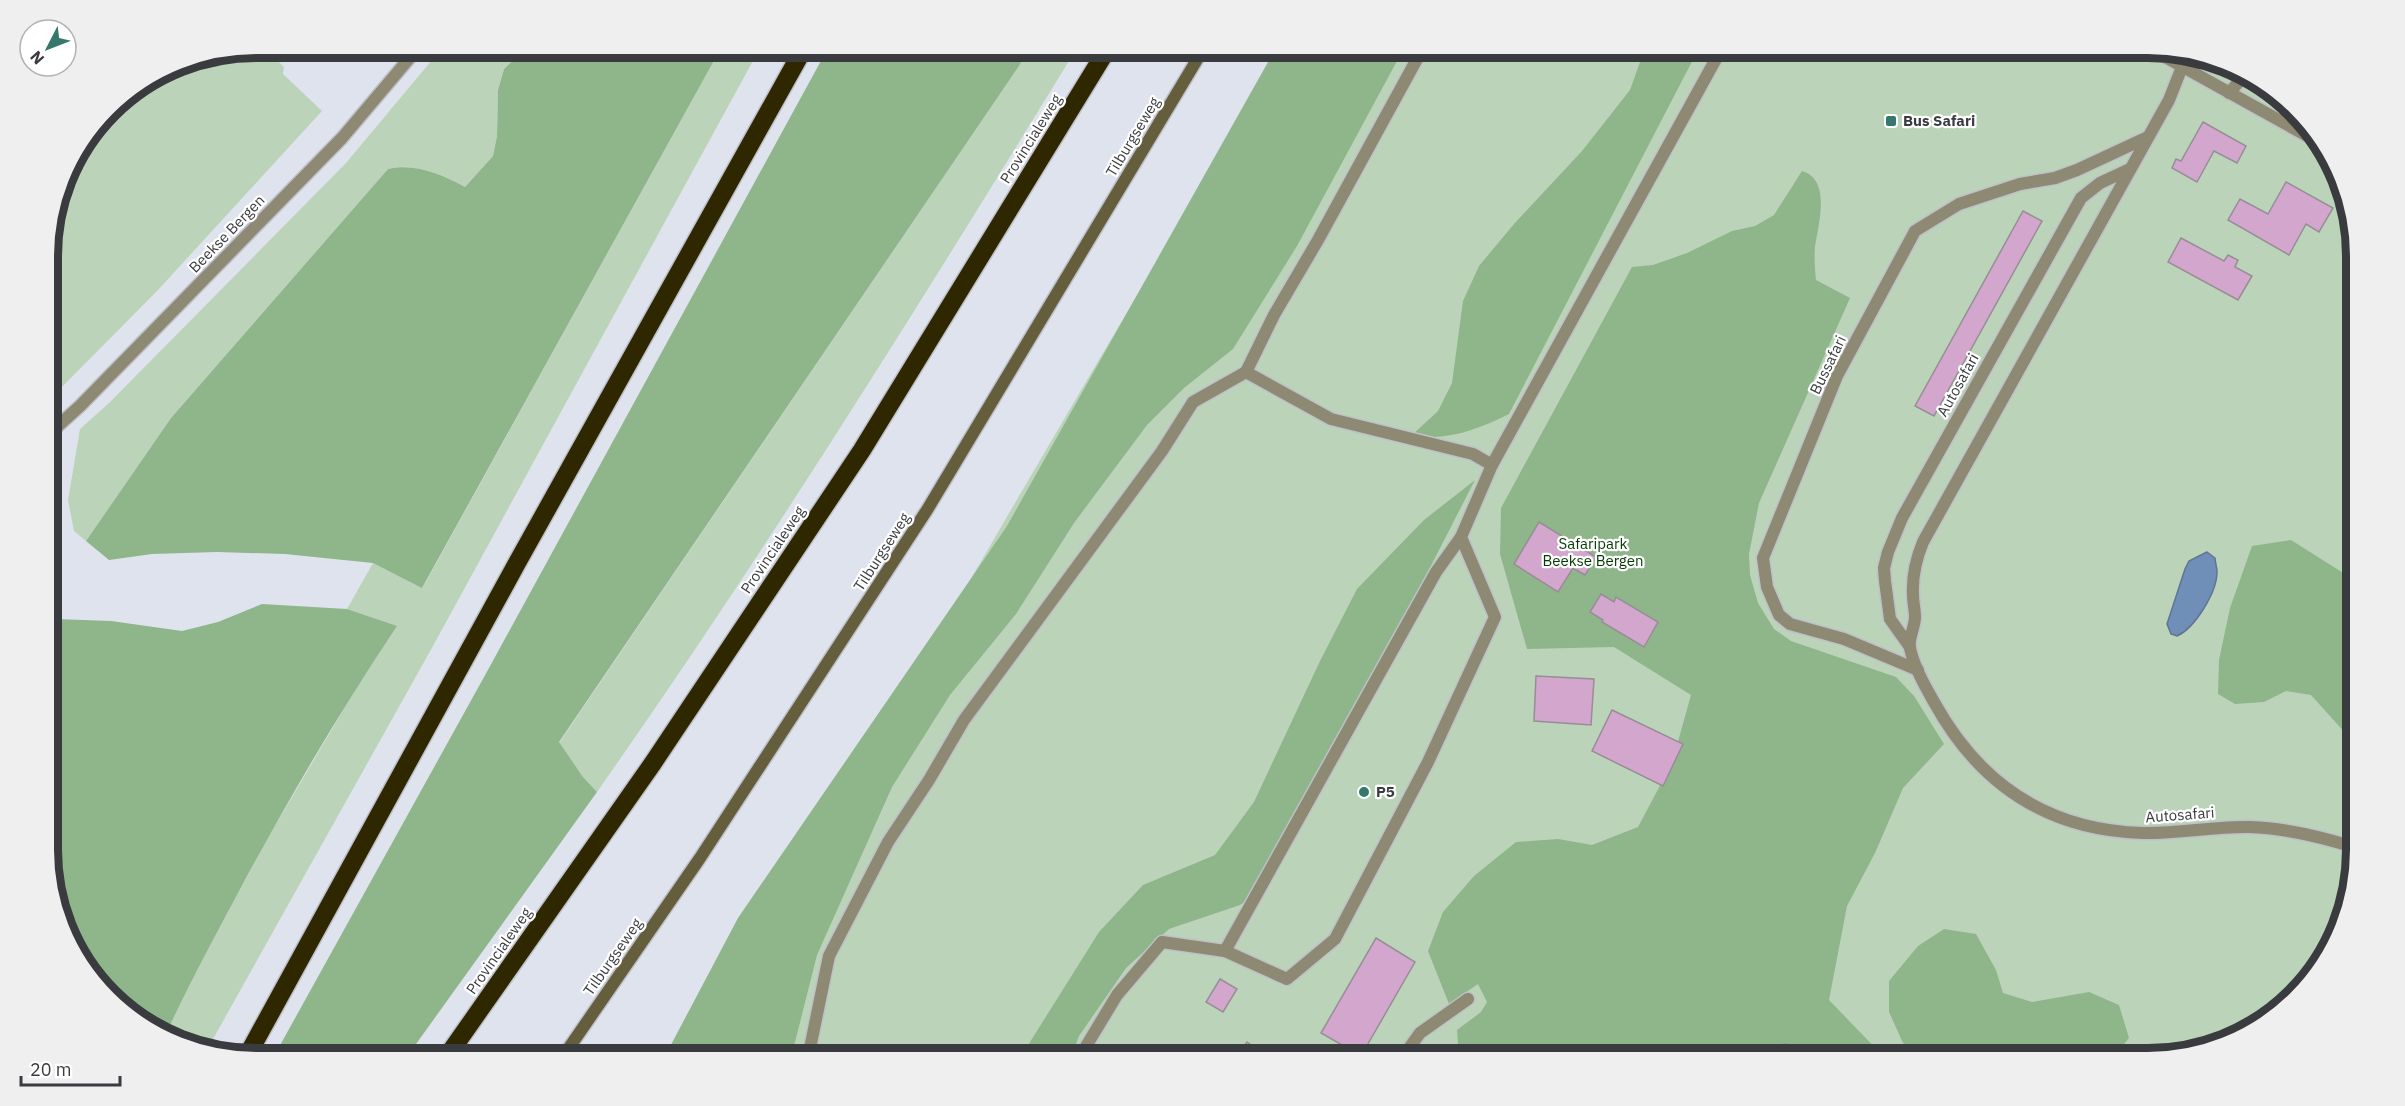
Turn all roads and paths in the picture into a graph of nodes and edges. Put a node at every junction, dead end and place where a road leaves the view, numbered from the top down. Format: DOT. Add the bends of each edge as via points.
graph roads {
  1 [pos="410,58"];
  2 [pos="798,58"];
  3 [pos="1102,58"];
  4 [pos="1198,58"];
  5 [pos="1418,58"];
  6 [pos="1716,58"];
  7 [pos="2183,61"];
  8 [pos="2184,62"];
  9 [pos="2239,81"];
  10 [pos="2229,93"];
  11 [pos="2305,135"];
  12 [pos="2148,137"];
  13 [pos="2130,169"];
  14 [pos="1246,372"];
  15 [pos="59,425"];
  16 [pos="1492,465"];
  17 [pos="1461,537"];
  18 [pos="1910,647"];
  19 [pos="1918,670"];
  20 [pos="2346,844"];
  21 [pos="1225,951"];
  22 [pos="1468,999"];
  23 [pos="1410,1047"];
  24 [pos="252,1048"];
  25 [pos="453,1048"];
  26 [pos="569,1048"];
  27 [pos="810,1048"];
  28 [pos="1085,1048"];
  1 -- 15 [label="street, Beekse Bergen" via="342,138"];
  2 -- 24 [label="highway"];
  3 -- 25 [label="highway, Provincialeweg" via="862,450 653,763"];
  4 -- 26 [label="street, Tilburgseweg" via="927,510 700,858"];
  5 -- 14 [label="street"];
  6 -- 16 [label="street"];
  7 -- 12 [label="street, Autosafari" via="2169,100"];
  8 -- 10 [label="street"];
  9 -- 10 [label="street"];
  10 -- 11 [label="street"];
  12 -- 13 [label="street, Autosafari"];
  12 -- 19 [label="street, Bussafari" via="2055,178 2020,184 1959,204 1916,231 1837,376 1763,558 1767,587 1779,615 1790,624 1844,639"];
  13 -- 18 [label="street, Autosafari" via="1923,542 1912,580 1915,617"];
  13 -- 18 [label="street, Autosafari" via="2100,183 2081,198 1902,518 1884,568 1890,619"];
  14 -- 16 [label="street" via="1331,419 1473,454"];
  14 -- 27 [label="street" via="1193,402 1162,451 964,720 888,842 829,956"];
  16 -- 17 [label="street"];
  17 -- 21 [label="street" via="1436,572"];
  17 -- 21 [label="street" via="1495,617 1428,762 1335,939 1287,979"];
  18 -- 19 [label="street, Autosafari"];
  19 -- 20 [label="street, Autosafari" via="1945,722 1989,776 2063,820 2144,833 2270,828"];
  21 -- 28 [label="street" via="1162,942 1117,995"];
  22 -- 23 [label="street" via="1420,1033"];
}
